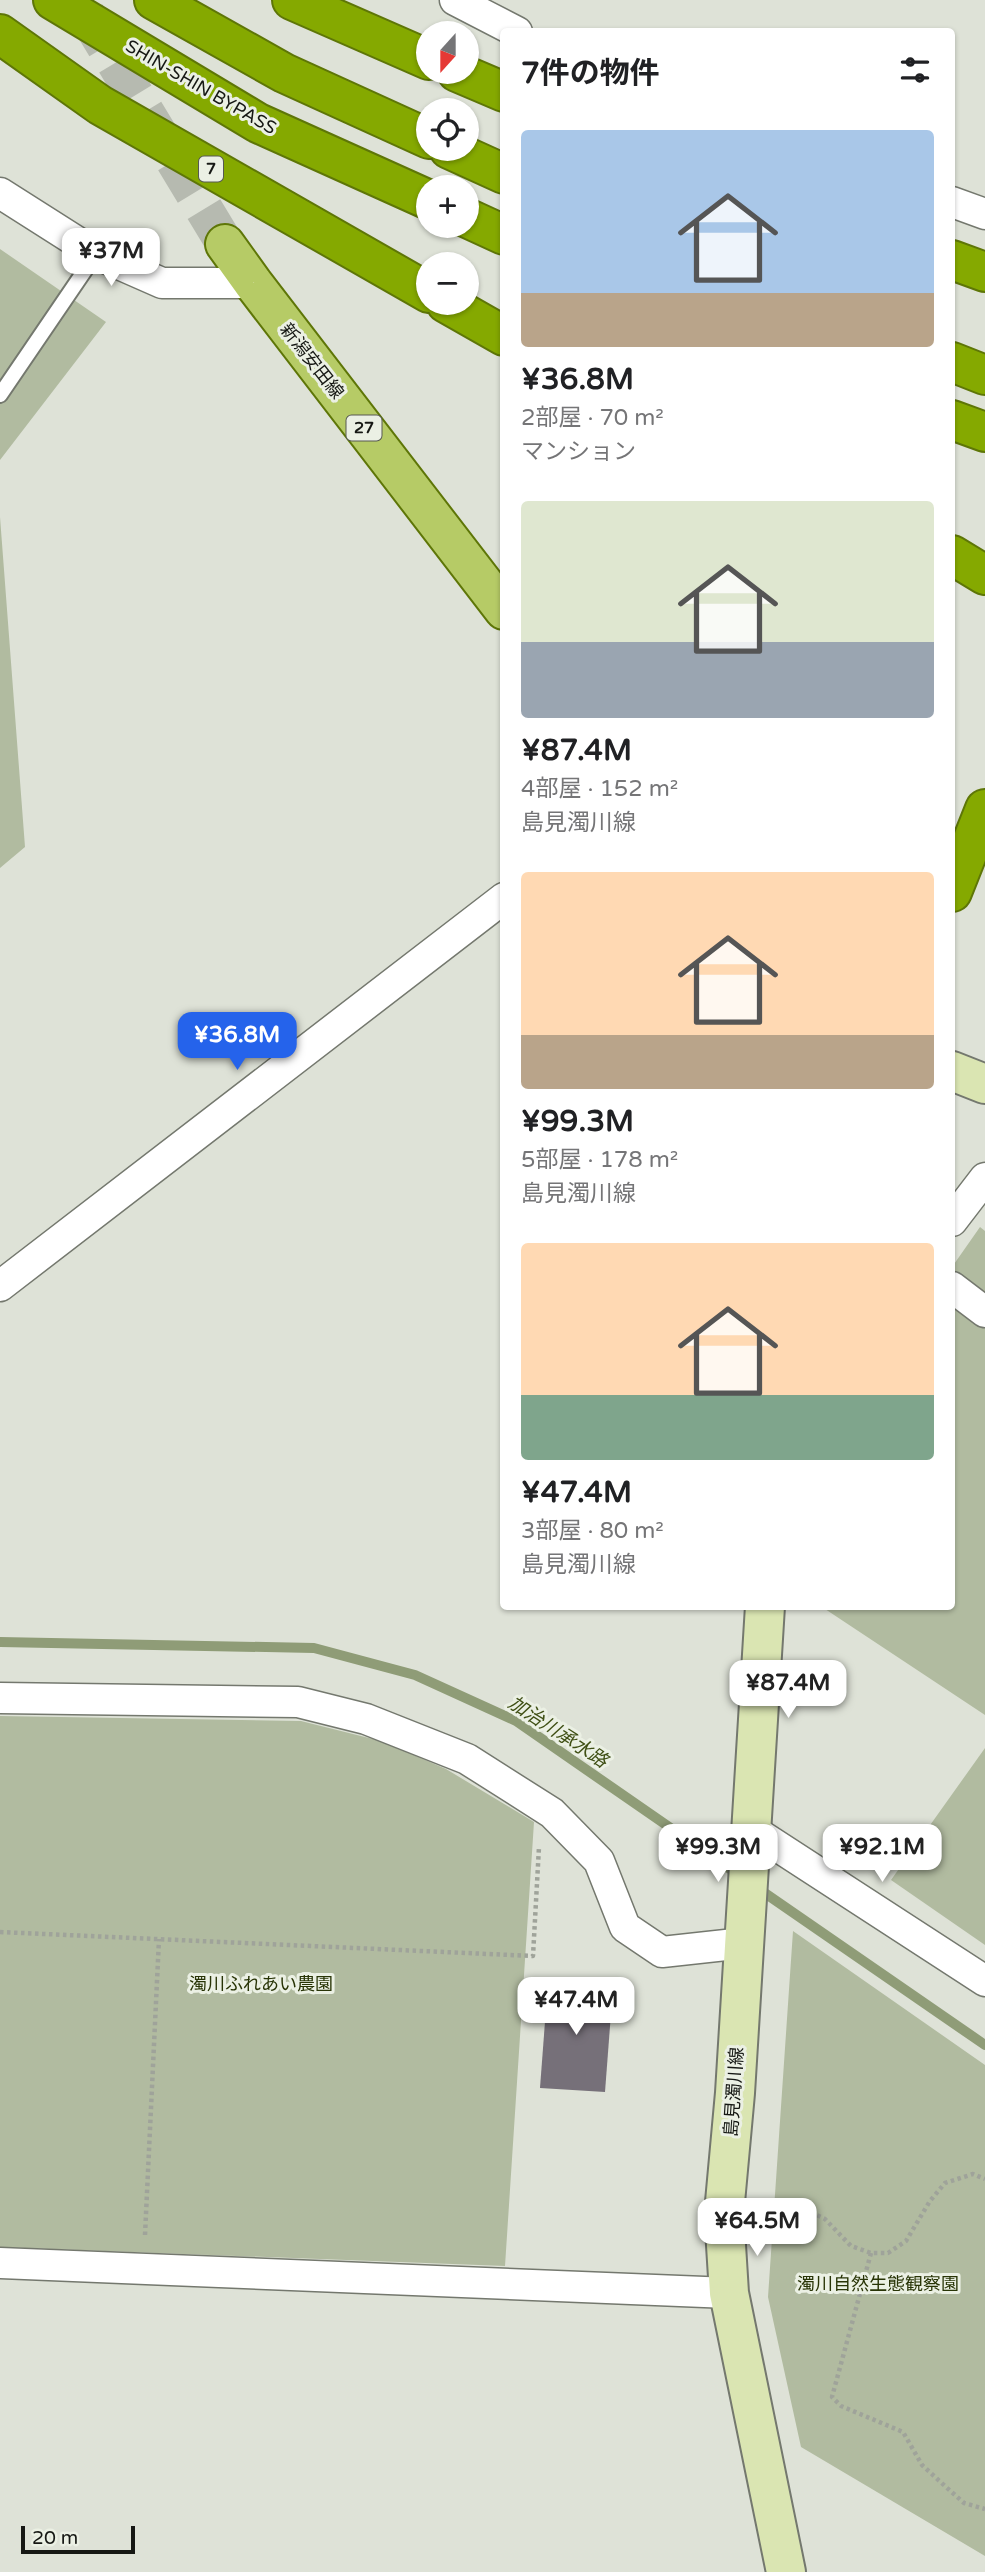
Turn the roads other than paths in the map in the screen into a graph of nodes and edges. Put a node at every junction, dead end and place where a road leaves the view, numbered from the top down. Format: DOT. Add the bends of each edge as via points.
graph roads {
  1 [pos="53,0"];
  2 [pos="154,0"];
  3 [pos="292,0"];
  4 [pos="455,0"];
  5 [pos="509,28"];
  6 [pos="0,34"];
  7 [pos="416,54"];
  8 [pos="480,82"];
  9 [pos="500,90"];
  10 [pos="416,133"];
  11 [pos="475,161"];
  12 [pos="500,172"];
  13 [pos="0,193"];
  14 [pos="416,195"];
  15 [pos="955,203"];
  16 [pos="985,214"];
  17 [pos="479,224"];
  18 [pos="500,233"];
  19 [pos="225,244"];
  20 [pos="96,254"];
  21 [pos="955,261"];
  22 [pos="985,272"];
  23 [pos="253,284"];
  24 [pos="416,286"];
  25 [pos="468,315"];
  26 [pos="500,333"];
  27 [pos="955,363"];
  28 [pos="985,375"];
  29 [pos="0,395"];
  30 [pos="955,421"];
  31 [pos="985,432"];
  32 [pos="955,557"];
  33 [pos="985,575"];
  34 [pos="500,605"];
  35 [pos="985,809"];
  36 [pos="955,884"];
  37 [pos="500,901"];
  38 [pos="955,1072"];
  39 [pos="985,1084"];
  40 [pos="985,1178"];
  41 [pos="955,1217"];
  42 [pos="0,1286"];
  43 [pos="955,1289"];
  44 [pos="985,1312"];
  45 [pos="765,1610"];
  46 [pos="0,1698"];
  47 [pos="751,1829"];
  48 [pos="744,1943"];
  49 [pos="985,1981"];
  50 [pos="0,2263"];
  51 [pos="729,2292"];
  52 [pos="786,2572"];
  1 -- 14 [label="highway, SHIN-SHIN BYPASS" via="258,123"];
  2 -- 10 [label="highway" via="284,73"];
  3 -- 7 [label="highway"];
  4 -- 5 [label="street"];
  6 -- 24 [label="highway, 7" via="100,105"];
  8 -- 9 [label="highway"];
  11 -- 12 [label="highway"];
  13 -- 20 [label="street"];
  15 -- 16 [label="street"];
  17 -- 18 [label="highway"];
  19 -- 23 [label="main road, 新潟安田線 / 27"];
  20 -- 23 [label="street" via="162,283"];
  20 -- 29 [label="lane"];
  21 -- 22 [label="highway"];
  23 -- 34 [label="main road, 新潟安田線 / 27"];
  25 -- 26 [label="highway"];
  27 -- 28 [label="highway"];
  30 -- 31 [label="highway"];
  32 -- 33 [label="highway"];
  35 -- 36 [label="highway"];
  37 -- 42 [label="street"];
  38 -- 39 [label="main road"];
  40 -- 41 [label="street"];
  43 -- 44 [label="street"];
  45 -- 47 [label="main road, 島見濁川線"];
  46 -- 48 [label="street" via="298,1702 366,1719 467,1759 552,1813 599,1861 625,1927 662,1952"];
  47 -- 48 [label="main road, 島見濁川線"];
  47 -- 49 [label="street"];
  48 -- 51 [label="main road, 島見濁川線" via="723,2213"];
  50 -- 51 [label="street"];
  51 -- 52 [label="main road, 島見濁川線"];
}
